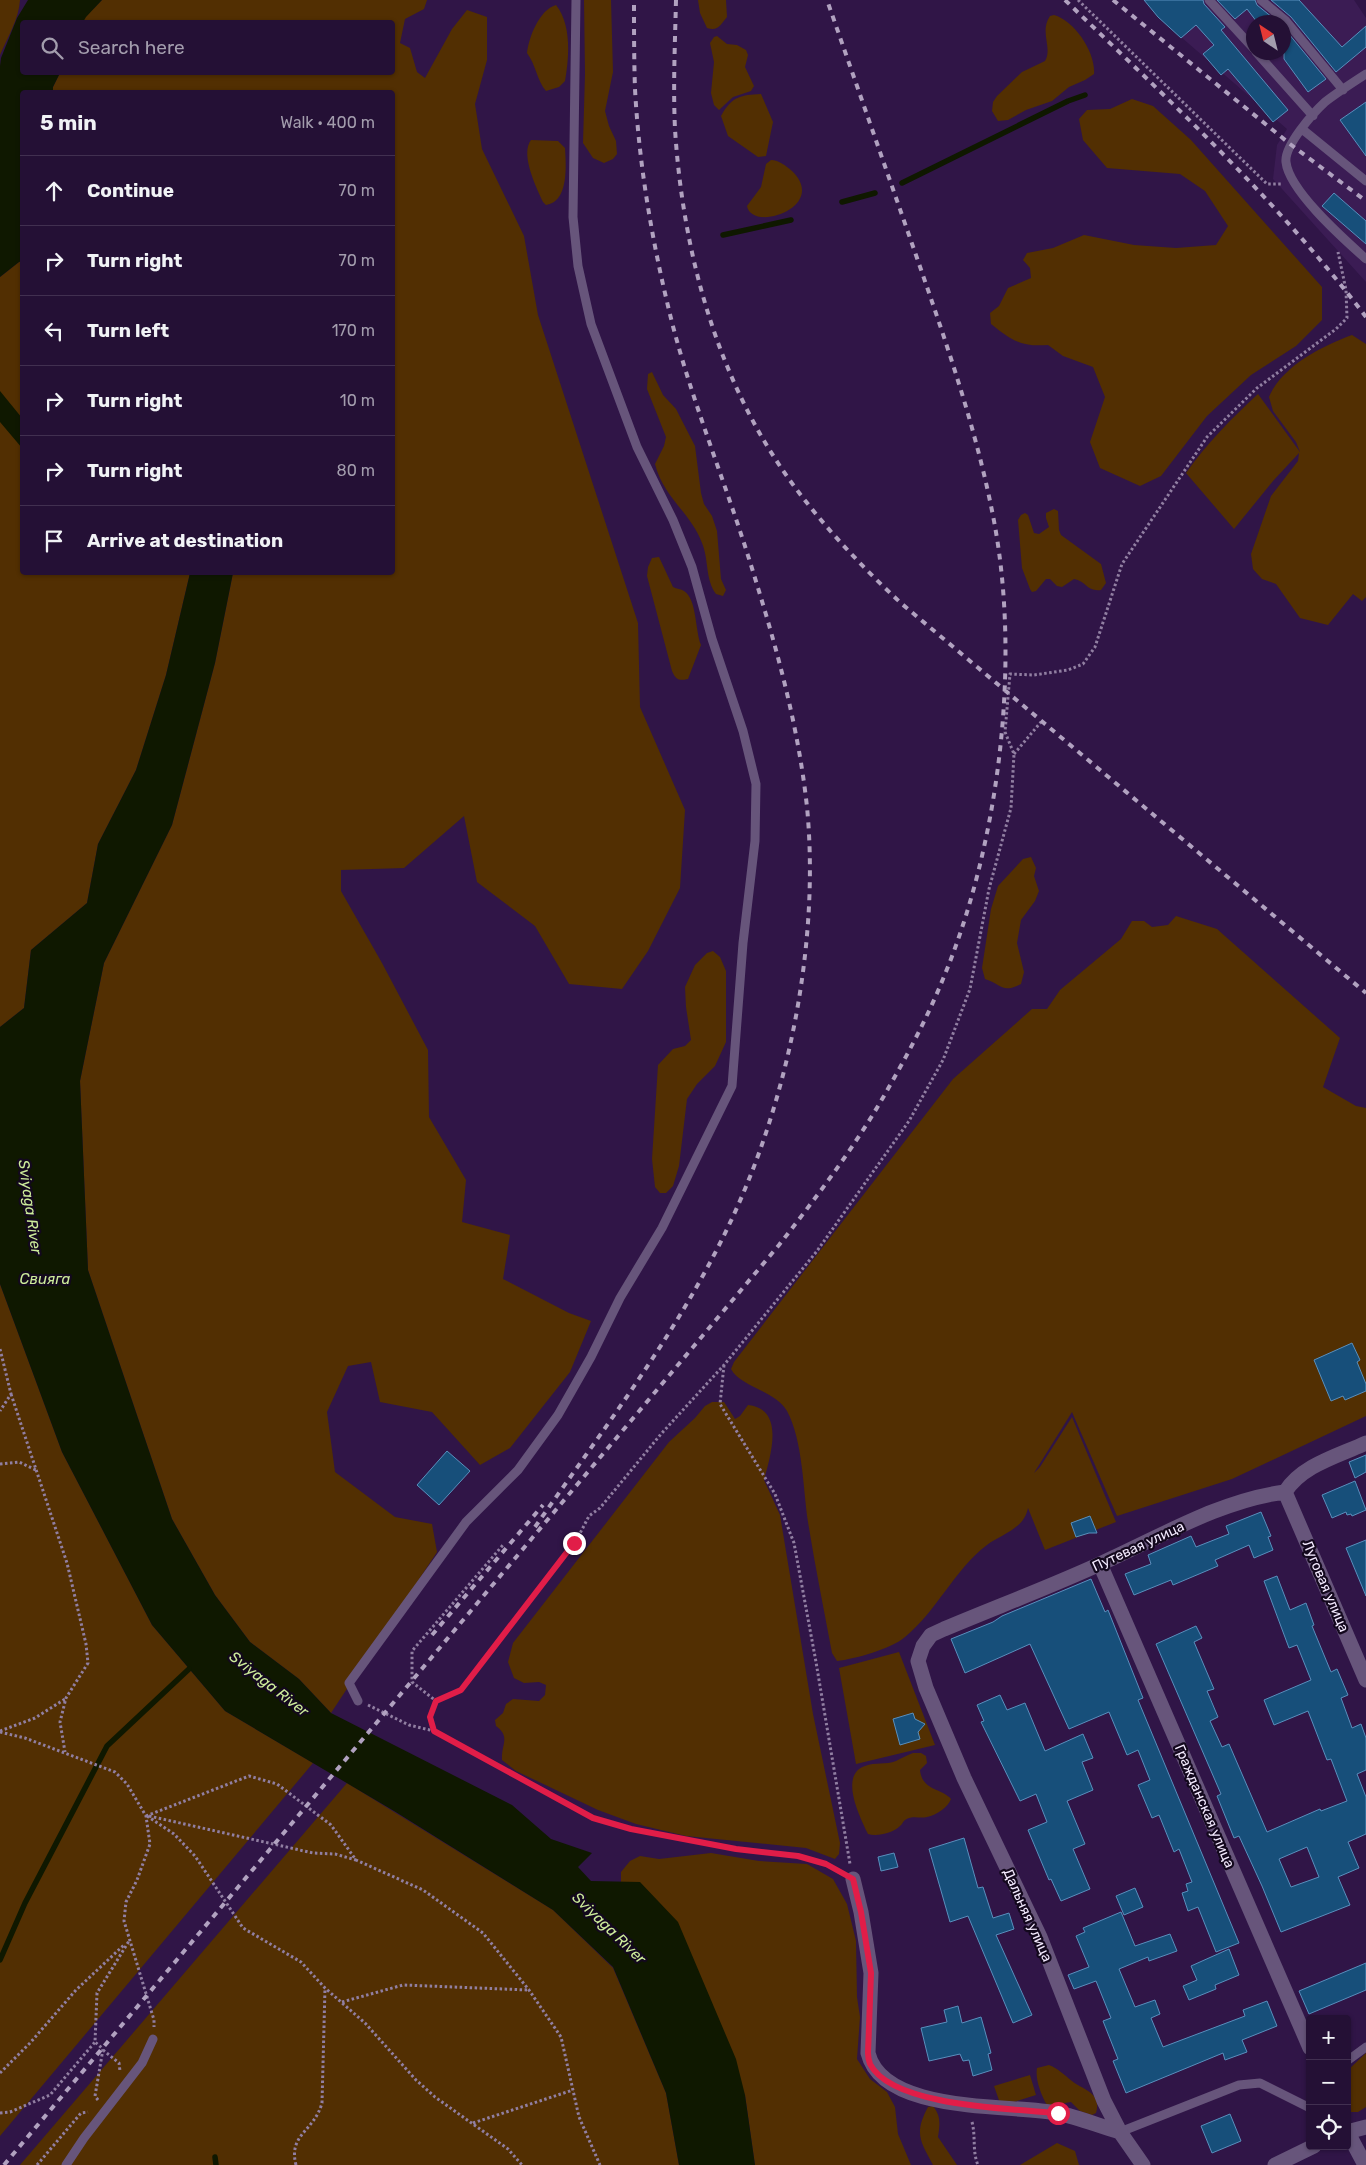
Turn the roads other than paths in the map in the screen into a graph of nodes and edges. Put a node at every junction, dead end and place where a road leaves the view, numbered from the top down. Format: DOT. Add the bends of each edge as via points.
graph roads {
  1 [pos="576,0"];
  2 [pos="1209,0"];
  3 [pos="1261,0"];
  4 [pos="1246,40"];
  5 [pos="1263,60"];
  6 [pos="1366,74"];
  7 [pos="1343,90"];
  8 [pos="1313,116"];
  9 [pos="1302,129"];
  10 [pos="1366,181"];
  11 [pos="1366,259"];
  12 [pos="1366,1443"];
  13 [pos="1285,1492"];
  14 [pos="1100,1564"];
  15 [pos="918,1661"];
  16 [pos="1366,1680"];
  17 [pos="358,1701"];
  18 [pos="853,1879"];
  19 [pos="153,2039"];
  20 [pos="1306,2039"];
  21 [pos="1366,2047"];
  22 [pos="1348,2060"];
  23 [pos="1306,2106"];
  24 [pos="1366,2127"];
  25 [pos="1351,2131"];
  26 [pos="1120,2132"];
  27 [pos="1351,2139"];
  28 [pos="1306,2150"];
  29 [pos="66,2165"];
  30 [pos="1144,2165"];
  31 [pos="1275,2165"];
  32 [pos="1365,2165"];
  1 -- 17 [label="lane" via="573,217 578,266 591,324 637,447 692,567 743,731 756,784 755,841 732,1086 662,1228 620,1298 558,1415 518,1470 466,1522 349,1683"];
  2 -- 4 [label="lane"];
  3 -- 7 [label="lane" via="1286,21"];
  5 -- 8 [label="lane"];
  6 -- 7 [label="lane"];
  7 -- 8 [label="lane" via="1324,103"];
  8 -- 9 [label="lane"];
  9 -- 10 [label="lane"];
  9 -- 11 [label="lane" via="1290,144 1286,162 1295,184 1334,230"];
  12 -- 13 [label="street" via="1305,1470"];
  13 -- 14 [label="street, Путевая улица" via="1245,1500"];
  13 -- 16 [label="street, Луговая улица"];
  14 -- 15 [label="street, Путевая улица" via="931,1635 922,1646"];
  14 -- 20 [label="street, Гражданская улица"];
  15 -- 26 [label="street, Дальняя улица" via="939,1721 1040,1937 1104,2101"];
  18 -- 26 [label="street" via="871,1973 868,2053 870,2064 879,2075 905,2091 967,2105 1058,2113"];
  19 -- 29 [label="lane" via="142,2064"];
  21 -- 22 [label="lane"];
  23 -- 26 [label="lane" via="1260,2083 1239,2085"];
  24 -- 25 [label="street"];
  26 -- 30 [label="street, Дальняя улица"];
  27 -- 32 [label="street"];
  28 -- 31 [label="street"];
}
